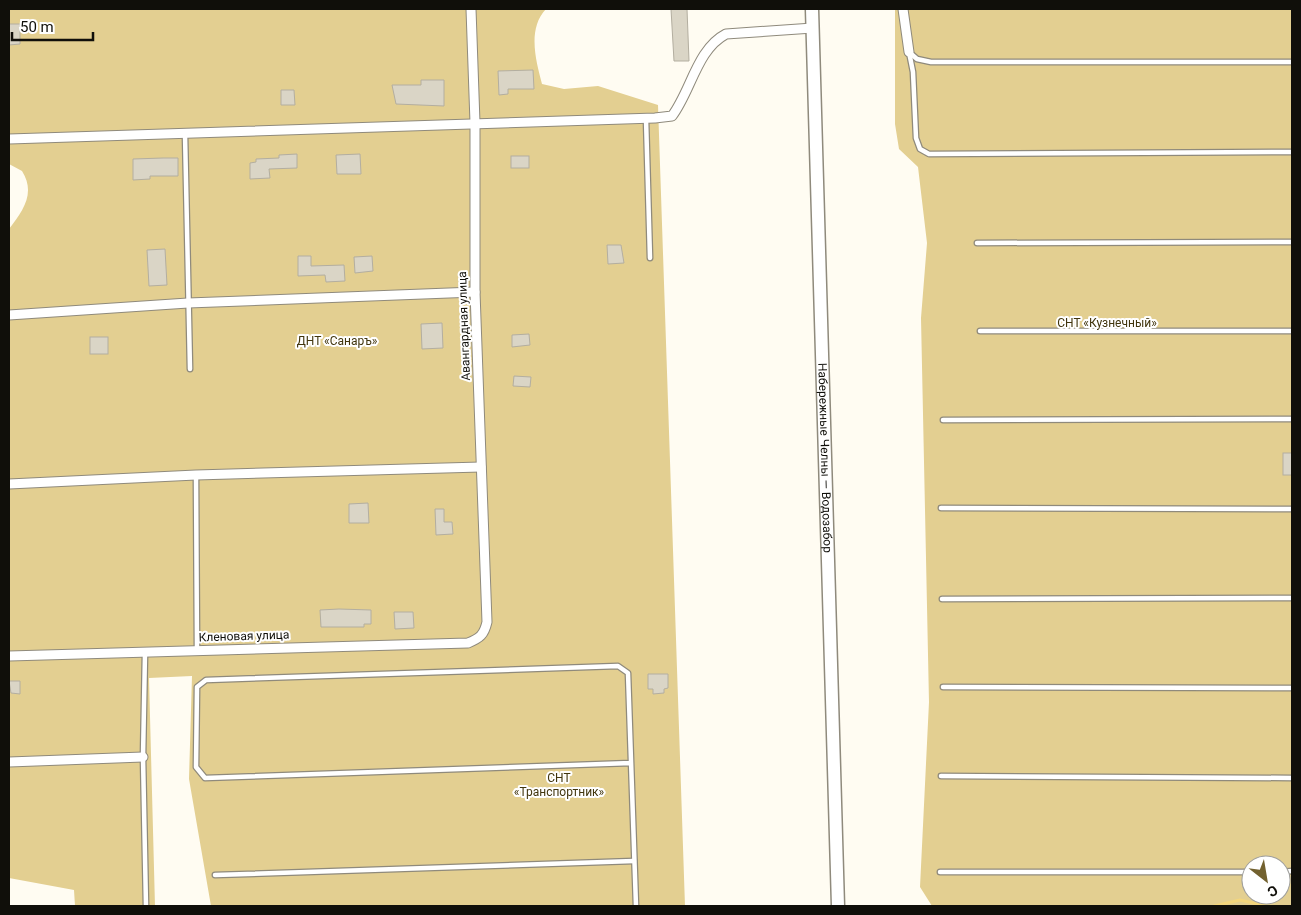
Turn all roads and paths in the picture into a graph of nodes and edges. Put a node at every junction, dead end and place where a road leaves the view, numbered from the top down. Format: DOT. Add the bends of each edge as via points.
graph roads {
  1 [pos="471,9"];
  2 [pos="812,9"];
  3 [pos="903,9"];
  4 [pos="813,28"];
  5 [pos="909,52"];
  6 [pos="1292,62"];
  7 [pos="646,119"];
  8 [pos="475,123"];
  9 [pos="185,132"];
  10 [pos="9,139"];
  11 [pos="1292,152"];
  12 [pos="1292,242"];
  13 [pos="977,243"];
  14 [pos="650,258"];
  15 [pos="474,292"];
  16 [pos="188,303"];
  17 [pos="9,315"];
  18 [pos="1292,331"];
  19 [pos="980,332"];
  20 [pos="190,369"];
  21 [pos="1292,419"];
  22 [pos="943,420"];
  23 [pos="481,467"];
  24 [pos="196,475"];
  25 [pos="9,484"];
  26 [pos="942,508"];
  27 [pos="1292,509"];
  28 [pos="942,598"];
  29 [pos="1292,598"];
  30 [pos="479,639"];
  31 [pos="197,650"];
  32 [pos="145,653"];
  33 [pos="9,656"];
  34 [pos="943,686"];
  35 [pos="1292,688"];
  36 [pos="143,757"];
  37 [pos="9,762"];
  38 [pos="631,763"];
  39 [pos="942,776"];
  40 [pos="1292,778"];
  41 [pos="634,861"];
  42 [pos="940,872"];
  43 [pos="1241,872"];
  44 [pos="215,875"];
  45 [pos="146,906"];
  46 [pos="636,906"];
  47 [pos="838,906"];
  1 -- 8 [label="street, Авангардная улица"];
  2 -- 4 [label="main road, Набережные Челны — Водозабор"];
  3 -- 5 [label="street"];
  4 -- 7 [label="street" via="726,34 717,39 704,55 672,116"];
  4 -- 47 [label="main road, Набережные Челны — Водозабор"];
  5 -- 6 [label="lane" via="917,59 931,62"];
  5 -- 11 [label="lane" via="916,138 920,149 929,154"];
  7 -- 8 [label="street"];
  7 -- 14 [label="lane"];
  8 -- 9 [label="street"];
  8 -- 15 [label="street, Авангардная улица"];
  9 -- 10 [label="street"];
  9 -- 16 [label="lane"];
  12 -- 13 [label="lane"];
  15 -- 16 [label="street"];
  15 -- 23 [label="street, Авангардная улица"];
  16 -- 17 [label="street"];
  16 -- 20 [label="lane"];
  18 -- 19 [label="lane"];
  21 -- 22 [label="lane"];
  23 -- 24 [label="street"];
  23 -- 30 [label="street, Авангардная улица" via="487,622"];
  24 -- 25 [label="street"];
  24 -- 31 [label="lane"];
  26 -- 27 [label="lane"];
  28 -- 29 [label="lane"];
  30 -- 31 [label="street, Кленовая улица" via="468,643"];
  31 -- 32 [label="street, Кленовая улица"];
  32 -- 33 [label="street, Кленовая улица"];
  32 -- 36 [label="lane"];
  34 -- 35 [label="lane"];
  36 -- 37 [label="street"];
  36 -- 45 [label="lane"];
  38 -- 38 [label="lane" via="205,778 196,767 197,686 206,680 618,666 628,673"];
  38 -- 41 [label="lane"];
  39 -- 40 [label="lane"];
  41 -- 44 [label="lane"];
  41 -- 46 [label="lane"];
  42 -- 43 [label="lane"];
}
